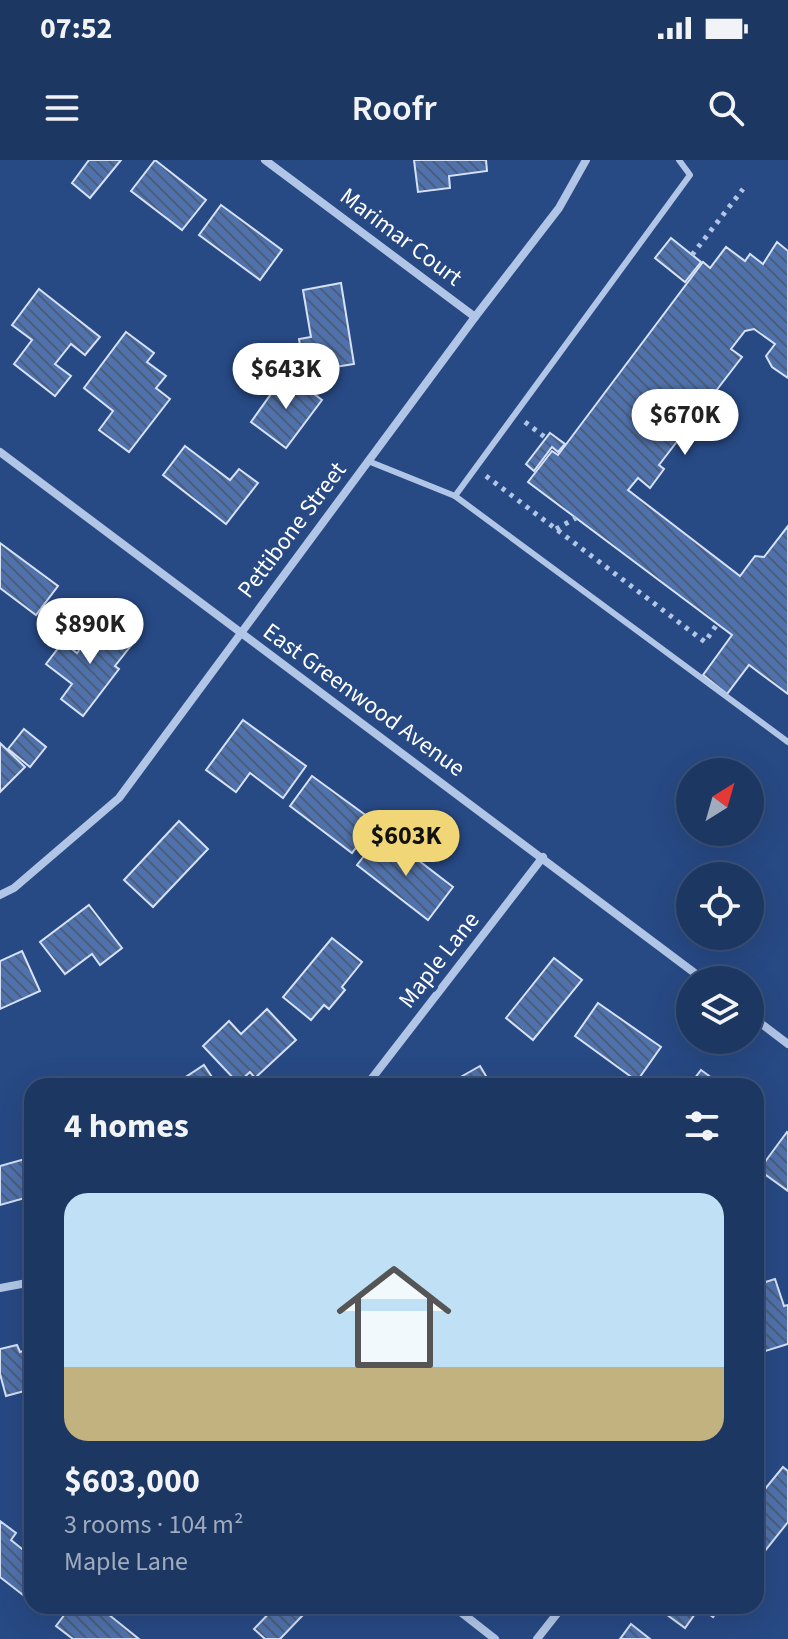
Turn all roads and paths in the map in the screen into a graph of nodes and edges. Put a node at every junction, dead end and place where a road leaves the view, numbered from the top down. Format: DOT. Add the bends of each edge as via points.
graph roads {
  1 [pos="265,160"];
  2 [pos="586,160"];
  3 [pos="679,160"];
  4 [pos="743,189"];
  5 [pos="692,255"];
  6 [pos="475,317"];
  7 [pos="514,415"];
  8 [pos="546,438"];
  9 [pos="0,452"];
  10 [pos="368,461"];
  11 [pos="476,468"];
  12 [pos="455,496"];
  13 [pos="576,518"];
  14 [pos="556,529"];
  15 [pos="717,624"];
  16 [pos="240,634"];
  17 [pos="788,742"];
  18 [pos="543,857"];
  19 [pos="0,895"];
  20 [pos="686,966"];
  21 [pos="764,1026"];
  22 [pos="788,1044"];
  23 [pos="372,1078"];
  24 [pos="24,1284"];
  25 [pos="0,1288"];
  26 [pos="463,1614"];
  27 [pos="557,1614"];
  28 [pos="495,1639"];
  29 [pos="537,1639"];
  1 -- 6 [label="street, Marimar Court"];
  2 -- 6 [label="street, Pettibone Street" via="559,208"];
  3 -- 7 [label="lane" via="690,175"];
  4 -- 5 [label="path"];
  6 -- 10 [label="street, Pettibone Street"];
  7 -- 8 [label="path"];
  7 -- 11 [label="lane"];
  9 -- 16 [label="street, East Greenwood Avenue"];
  10 -- 12 [label="lane"];
  10 -- 16 [label="street, Pettibone Street"];
  11 -- 12 [label="lane"];
  11 -- 14 [label="path"];
  12 -- 17 [label="lane"];
  13 -- 14 [label="path"];
  14 -- 15 [label="path" via="705,642"];
  16 -- 18 [label="street, East Greenwood Avenue"];
  16 -- 19 [label="street, Pettibone Street" via="119,798"];
  18 -- 20 [label="street, East Greenwood Avenue"];
  18 -- 23 [label="street, Maple Lane"];
  21 -- 22 [label="street"];
  24 -- 25 [label="street"];
  26 -- 28 [label="street"];
  27 -- 29 [label="street"];
}
